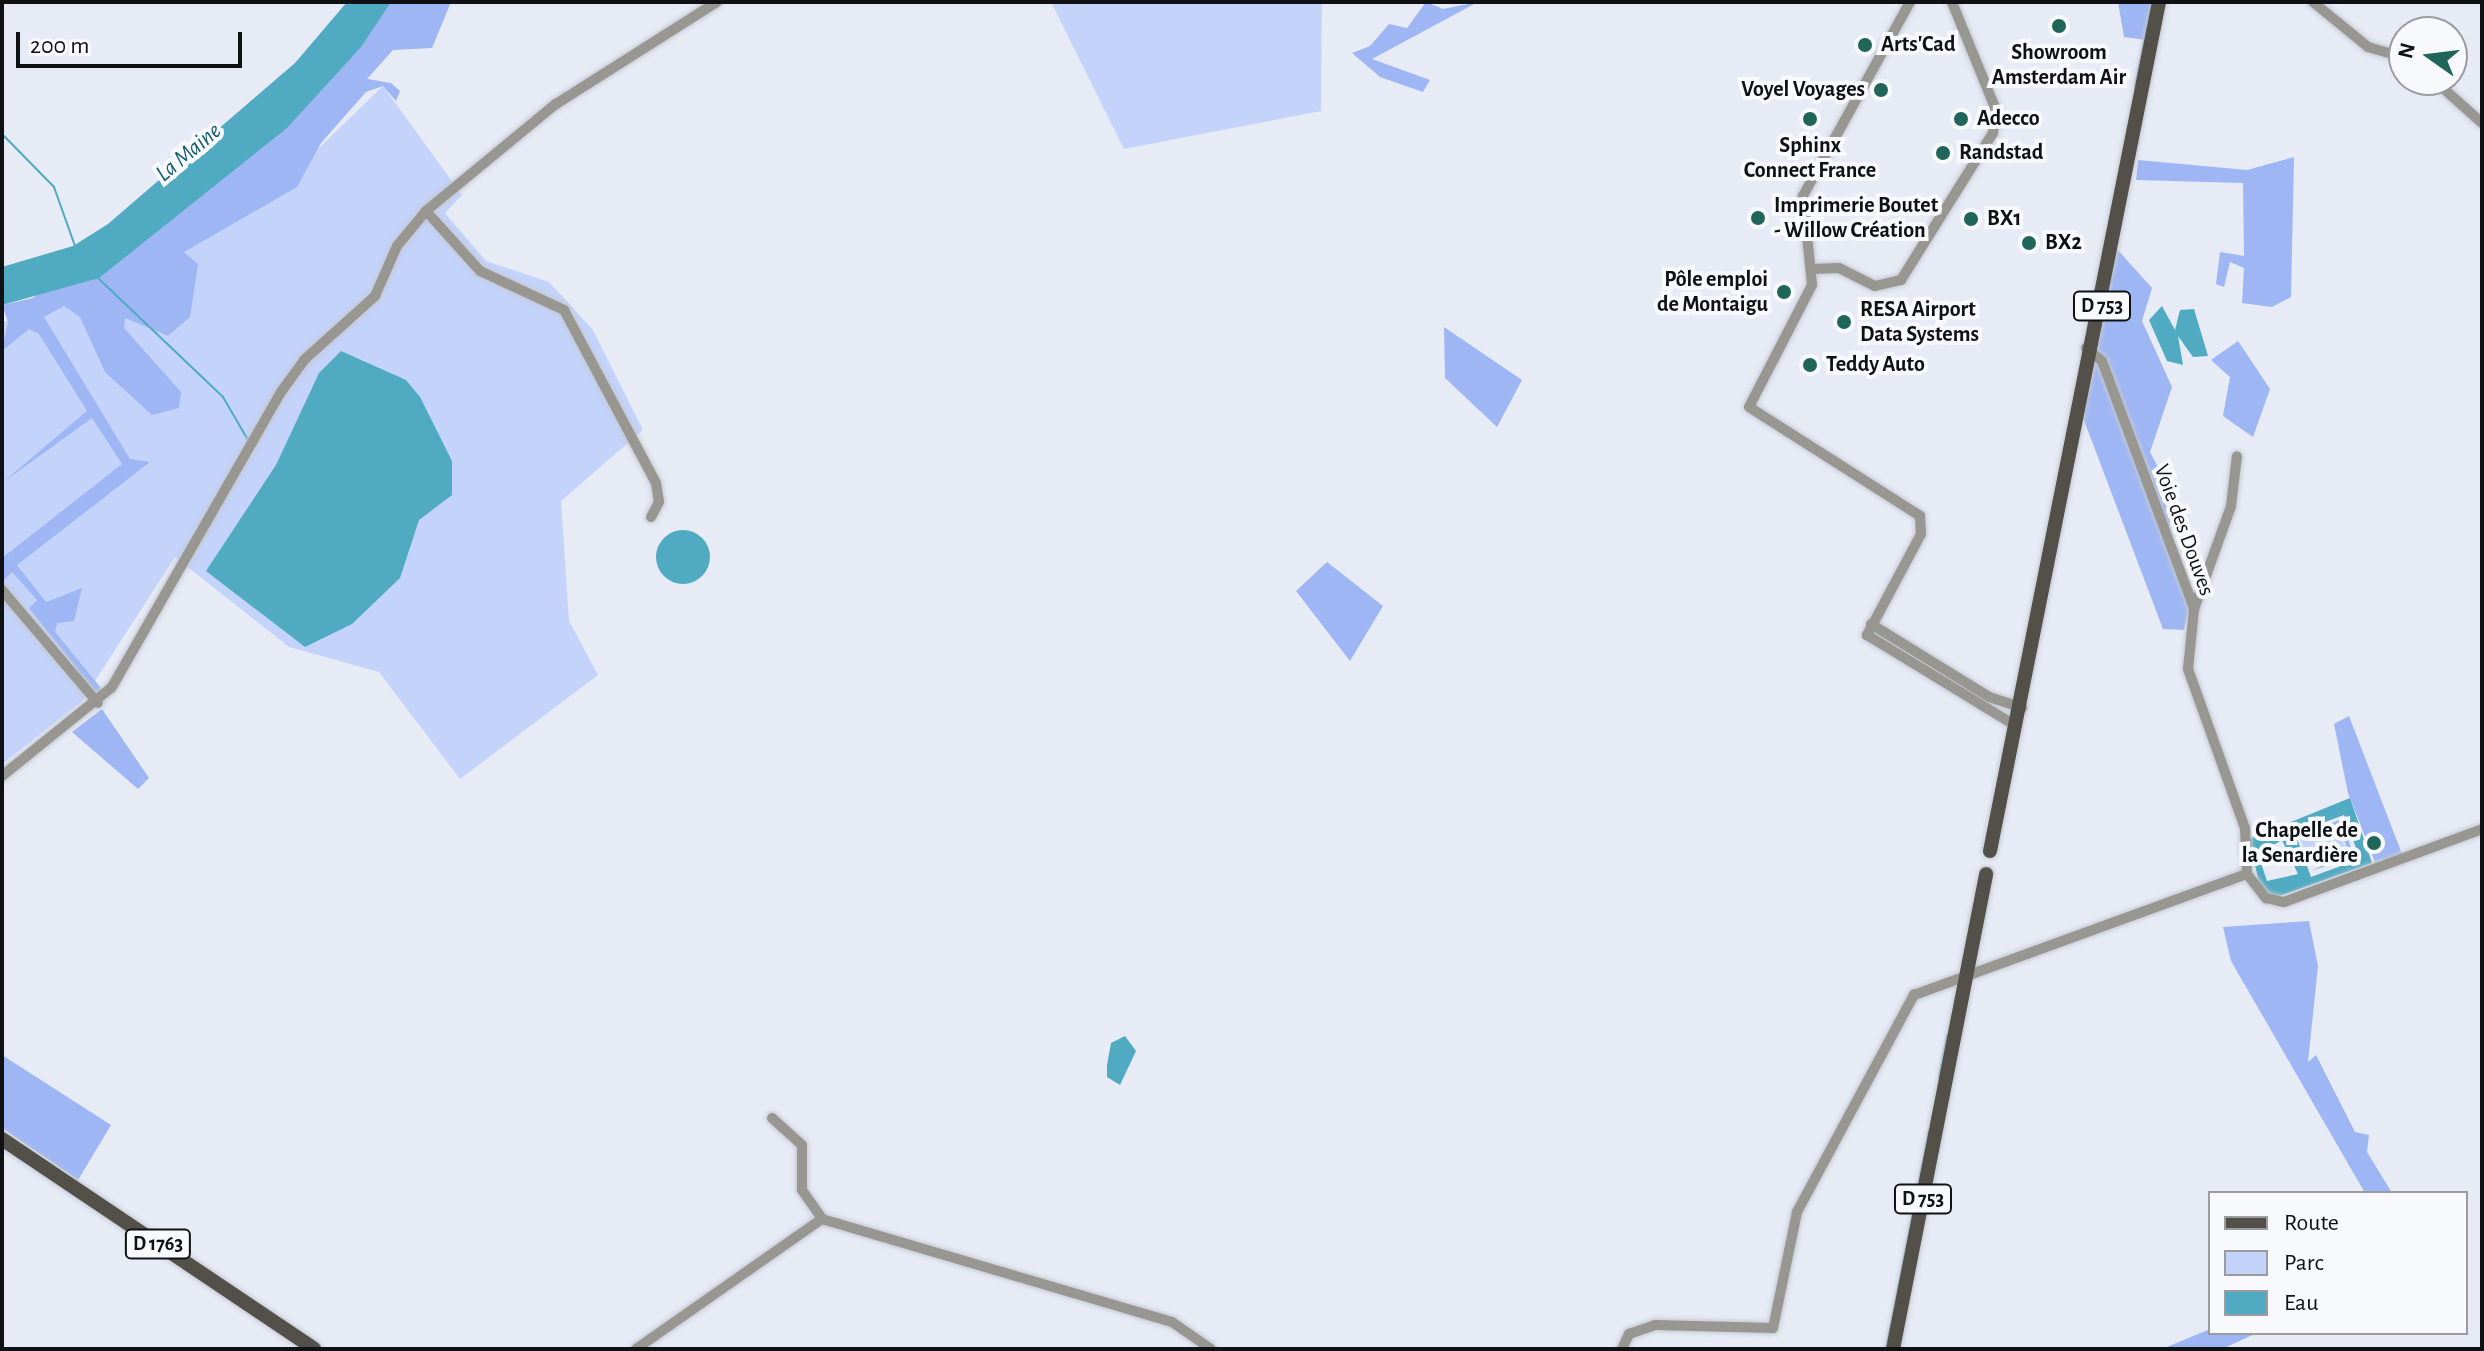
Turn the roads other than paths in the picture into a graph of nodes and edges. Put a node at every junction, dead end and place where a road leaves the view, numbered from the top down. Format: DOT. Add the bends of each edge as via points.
graph roads {
  1 [pos="717,2"];
  2 [pos="1910,2"];
  3 [pos="1952,2"];
  4 [pos="2159,2"];
  5 [pos="2313,2"];
  6 [pos="2388,53"];
  7 [pos="2452,96"];
  8 [pos="2482,123"];
  9 [pos="426,211"];
  10 [pos="1813,269"];
  11 [pos="2089,349"];
  12 [pos="2237,456"];
  13 [pos="651,517"];
  14 [pos="2,590"];
  15 [pos="2194,609"];
  16 [pos="1871,624"];
  17 [pos="98,703"];
  18 [pos="2018,707"];
  19 [pos="2011,723"];
  20 [pos="2,776"];
  21 [pos="2482,829"];
  22 [pos="1990,851"];
  23 [pos="2247,874"];
  24 [pos="1966,978"];
  25 [pos="772,1118"];
  26 [pos="2,1139"];
  27 [pos="822,1219"];
  28 [pos="314,1349"];
  29 [pos="636,1349"];
  30 [pos="1211,1349"];
  31 [pos="1622,1349"];
  32 [pos="1893,1349"];
  1 -- 9 [label="street" via="556,104"];
  2 -- 10 [label="street" via="1803,196"];
  3 -- 10 [label="street" via="1996,110 1993,133 1901,280 1875,286 1839,268"];
  4 -- 11 [label="main road, D 753"];
  5 -- 6 [label="street" via="2368,47"];
  7 -- 8 [label="street"];
  9 -- 13 [label="street" via="480,271 564,310 656,483 659,502"];
  9 -- 17 [label="street" via="397,246 375,296 304,360 281,392"];
  10 -- 16 [label="street" via="1809,292 1749,407 1761,421 1920,516 1921,534"];
  11 -- 15 [label="street, Voie des Douves"];
  11 -- 18 [label="main road, D 753"];
  12 -- 15 [label="street" via="2225,527"];
  14 -- 17 [label="street"];
  15 -- 23 [label="street, Voie des Douves" via="2188,669 2245,828"];
  16 -- 18 [label="street"];
  16 -- 19 [label="street" via="1872,642"];
  17 -- 20 [label="street"];
  18 -- 19 [label="main road, D 753"];
  18 -- 22 [label="main road, D 753"];
  19 -- 22 [label="main road, D 753"];
  21 -- 23 [label="street" via="2284,902 2266,898"];
  22 -- 24 [label="main road, D 753"];
  23 -- 24 [label="street"];
  24 -- 31 [label="street" via="1914,995 1876,1055 1797,1212 1773,1328 1655,1325 1629,1334"];
  24 -- 32 [label="main road, D 753"];
  25 -- 27 [label="street" via="802,1145 802,1190"];
  26 -- 28 [label="main road, D 1763"];
  27 -- 29 [label="street"];
  27 -- 30 [label="street" via="1172,1322"];
}
